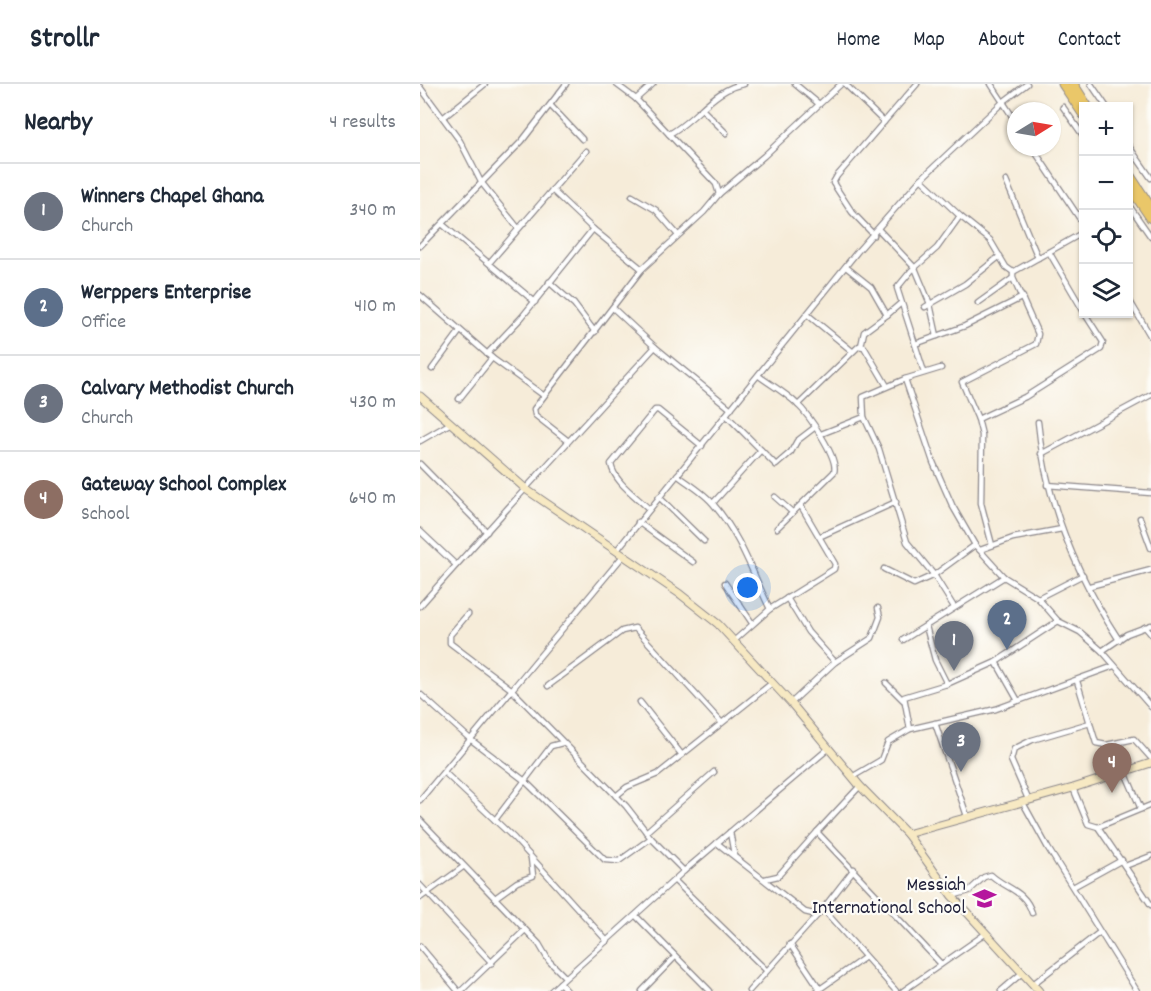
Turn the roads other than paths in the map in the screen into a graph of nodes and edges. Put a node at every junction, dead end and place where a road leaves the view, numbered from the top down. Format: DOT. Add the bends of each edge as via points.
graph roads {
  1 [pos="485,84"];
  2 [pos="566,84"];
  3 [pos="616,84"];
  4 [pos="652,84"];
  5 [pos="744,84"];
  6 [pos="795,84"];
  7 [pos="843,84"];
  8 [pos="917,84"];
  9 [pos="991,84"];
  10 [pos="1027,84"];
  11 [pos="1063,84"];
  12 [pos="1073,84"];
  13 [pos="1091,84"];
  14 [pos="420,87"];
  15 [pos="636,99"];
  16 [pos="1003,102"];
  17 [pos="1084,102"];
  18 [pos="1103,102"];
  19 [pos="819,104"];
  20 [pos="551,106"];
  21 [pos="1063,107"];
  22 [pos="1007,108"];
  23 [pos="1079,109"];
  24 [pos="703,110"];
  25 [pos="444,117"];
  26 [pos="884,122"];
  27 [pos="1079,131"];
  28 [pos="726,133"];
  29 [pos="669,134"];
  30 [pos="582,139"];
  31 [pos="586,151"];
  32 [pos="1133,152"];
  33 [pos="1038,156"];
  34 [pos="1151,178"];
  35 [pos="921,179"];
  36 [pos="1133,180"];
  37 [pos="1006,181"];
  38 [pos="481,182"];
  39 [pos="552,190"];
  40 [pos="719,194"];
  41 [pos="632,196"];
  42 [pos="1133,202"];
  43 [pos="1133,204"];
  44 [pos="1151,207"];
  45 [pos="1079,215"];
  46 [pos="960,216"];
  47 [pos="1151,218"];
  48 [pos="442,224"];
  49 [pos="518,228"];
  50 [pos="593,229"];
  51 [pos="879,230"];
  52 [pos="677,234"];
  53 [pos="1079,234"];
  54 [pos="874,235"];
  55 [pos="1151,237"];
  56 [pos="420,246"];
  57 [pos="1049,252"];
  58 [pos="1000,256"];
  59 [pos="1038,258"];
  60 [pos="490,262"];
  61 [pos="846,267"];
  62 [pos="915,267"];
  63 [pos="642,269"];
  64 [pos="1013,275"];
  65 [pos="549,282"];
  66 [pos="420,295"];
  67 [pos="1023,297"];
  68 [pos="535,302"];
  69 [pos="1079,302"];
  70 [pos="901,303"];
  71 [pos="978,303"];
  72 [pos="927,306"];
  73 [pos="1133,306"];
  74 [pos="613,308"];
  75 [pos="808,315"];
  76 [pos="887,315"];
  77 [pos="1087,318"];
  78 [pos="460,331"];
  79 [pos="595,332"];
  80 [pos="938,336"];
  81 [pos="1151,337"];
  82 [pos="915,344"];
  83 [pos="861,346"];
  84 [pos="655,347"];
  85 [pos="852,351"];
  86 [pos="487,354"];
  87 [pos="492,358"];
  88 [pos="941,368"];
  89 [pos="432,369"];
  90 [pos="924,372"];
  91 [pos="759,376"];
  92 [pos="905,379"];
  93 [pos="887,386"];
  94 [pos="543,395"];
  95 [pos="1151,395"];
  96 [pos="420,396"];
  97 [pos="459,399"];
  98 [pos="798,405"];
  99 [pos="731,409"];
  100 [pos="726,415"];
  101 [pos="864,417"];
  102 [pos="978,419"];
  103 [pos="1038,422"];
  104 [pos="451,423"];
  105 [pos="814,428"];
  106 [pos="821,434"];
  107 [pos="567,440"];
  108 [pos="420,441"];
  109 [pos="702,446"];
  110 [pos="761,450"];
  111 [pos="1041,454"];
  112 [pos="420,464"];
  113 [pos="677,475"];
  114 [pos="1047,485"];
  115 [pos="527,490"];
  116 [pos="1151,493"];
  117 [pos="660,497"];
  118 [pos="775,497"];
  119 [pos="896,502"];
  120 [pos="713,503"];
  121 [pos="801,506"];
  122 [pos="649,508"];
  123 [pos="792,512"];
  124 [pos="1140,518"];
  125 [pos="638,522"];
  126 [pos="777,528"];
  127 [pos="1062,529"];
  128 [pos="420,531"];
  129 [pos="487,532"];
  130 [pos="821,536"];
  131 [pos="704,541"];
  132 [pos="975,545"];
  133 [pos="992,545"];
  134 [pos="1151,548"];
  135 [pos="617,550"];
  136 [pos="980,550"];
  137 [pos="622,556"];
  138 [pos="693,562"];
  139 [pos="456,565"];
  140 [pos="884,569"];
  141 [pos="1151,570"];
  142 [pos="934,575"];
  143 [pos="1083,575"];
  144 [pos="1004,577"];
  145 [pos="725,583"];
  146 [pos="1090,586"];
  147 [pos="787,598"];
  148 [pos="1038,598"];
  149 [pos="420,606"];
  150 [pos="954,607"];
  151 [pos="878,608"];
  152 [pos="770,609"];
  153 [pos="468,614"];
  154 [pos="1058,621"];
  155 [pos="752,622"];
  156 [pos="926,626"];
  157 [pos="1148,626"];
  158 [pos="1151,634"];
  159 [pos="735,640"];
  160 [pos="903,640"];
  161 [pos="1119,640"];
  162 [pos="1102,651"];
  163 [pos="835,662"];
  164 [pos="996,662"];
  165 [pos="1114,666"];
  166 [pos="1077,681"];
  167 [pos="772,683"];
  168 [pos="886,683"];
  169 [pos="947,684"];
  170 [pos="548,686"];
  171 [pos="512,689"];
  172 [pos="420,694"];
  173 [pos="903,699"];
  174 [pos="1017,699"];
  175 [pos="640,702"];
  176 [pos="791,703"];
  177 [pos="1151,707"];
  178 [pos="722,722"];
  179 [pos="935,723"];
  180 [pos="1090,723"];
  181 [pos="909,729"];
  182 [pos="552,733"];
  183 [pos="470,739"];
  184 [pos="562,743"];
  185 [pos="551,746"];
  186 [pos="828,749"];
  187 [pos="682,755"];
  188 [pos="1151,758"];
  189 [pos="1151,763"];
  190 [pos="444,772"];
  191 [pos="714,772"];
  192 [pos="1125,772"];
  193 [pos="852,777"];
  194 [pos="525,781"];
  195 [pos="420,786"];
  196 [pos="860,786"];
  197 [pos="1072,788"];
  198 [pos="426,792"];
  199 [pos="616,796"];
  200 [pos="420,800"];
  201 [pos="1025,800"];
  202 [pos="1151,805"];
  203 [pos="1141,809"];
  204 [pos="968,816"];
  205 [pos="420,820"];
  206 [pos="495,820"];
  207 [pos="1098,827"];
  208 [pos="646,832"];
  209 [pos="730,832"];
  210 [pos="817,832"];
  211 [pos="907,834"];
  212 [pos="651,838"];
  213 [pos="717,843"];
  214 [pos="734,854"];
  215 [pos="1151,856"];
  216 [pos="531,857"];
  217 [pos="1122,860"];
  218 [pos="1125,866"];
  219 [pos="463,867"];
  220 [pos="854,869"];
  221 [pos="684,871"];
  222 [pos="860,875"];
  223 [pos="778,876"];
  224 [pos="850,878"];
  225 [pos="765,879"];
  226 [pos="675,881"];
  227 [pos="420,885"];
  228 [pos="1074,886"];
  229 [pos="777,889"];
  230 [pos="427,894"];
  231 [pos="952,896"];
  232 [pos="420,898"];
  233 [pos="495,898"];
  234 [pos="1151,905"];
  235 [pos="823,909"];
  236 [pos="805,912"];
  237 [pos="1032,913"];
  238 [pos="818,915"];
  239 [pos="636,916"];
  240 [pos="809,924"];
  241 [pos="525,930"];
  242 [pos="1100,932"];
  243 [pos="985,934"];
  244 [pos="607,941"];
  245 [pos="790,944"];
  246 [pos="420,946"];
  247 [pos="675,957"];
  248 [pos="864,958"];
  249 [pos="492,963"];
  250 [pos="941,964"];
  251 [pos="766,970"];
  252 [pos="1022,973"];
  253 [pos="565,977"];
  254 [pos="560,983"];
  255 [pos="469,984"];
  256 [pos="1033,984"];
  257 [pos="819,990"];
  258 [pos="459,991"];
  259 [pos="474,991"];
  260 [pos="551,991"];
  261 [pos="567,991"];
  262 [pos="642,991"];
  263 [pos="710,991"];
  264 [pos="749,991"];
  265 [pos="896,991"];
  266 [pos="903,991"];
  267 [pos="1001,991"];
  268 [pos="1039,991"];
  269 [pos="1137,991"];
  1 -- 25 [label="street"];
  2 -- 20 [label="street"];
  3 -- 15 [label="street"];
  4 -- 15 [label="street"];
  5 -- 24 [label="street" via="726,90"];
  6 -- 19 [label="street"];
  7 -- 19 [label="street"];
  7 -- 26 [label="street"];
  8 -- 26 [label="street"];
  9 -- 16 [label="street"];
  10 -- 16 [label="street"];
  11 -- 23 [label="highway"];
  12 -- 17 [label="highway"];
  13 -- 18 [label="street"];
  14 -- 25 [label="street"];
  15 -- 29 [label="street"];
  16 -- 22 [label="street"];
  16 -- 35 [label="street"];
  19 -- 40 [label="street"];
  20 -- 30 [label="street"];
  20 -- 38 [label="street"];
  21 -- 27 [label="street"];
  24 -- 28 [label="street"];
  24 -- 29 [label="street"];
  25 -- 38 [label="street"];
  26 -- 54 [label="street" via="833,183 852,212"];
  29 -- 40 [label="street" via="716,184"];
  31 -- 39 [label="street"];
  32 -- 34 [label="street"];
  33 -- 45 [label="street"];
  35 -- 46 [label="street"];
  35 -- 51 [label="street"];
  36 -- 44 [label="highway"];
  37 -- 59 [label="street"];
  38 -- 48 [label="street"];
  38 -- 49 [label="street"];
  39 -- 49 [label="street"];
  39 -- 50 [label="street"];
  40 -- 52 [label="street"];
  41 -- 52 [label="street" via="656,210"];
  42 -- 47 [label="highway"];
  43 -- 55 [label="street"];
  46 -- 58 [label="street" via="990,240"];
  46 -- 62 [label="street" via="938,248"];
  48 -- 56 [label="street"];
  48 -- 60 [label="street"];
  49 -- 60 [label="street"];
  50 -- 63 [label="street"];
  50 -- 65 [label="street"];
  51 -- 54 [label="street"];
  51 -- 62 [label="street"];
  52 -- 63 [label="street"];
  53 -- 57 [label="street"];
  54 -- 61 [label="street"];
  57 -- 59 [label="street"];
  57 -- 69 [label="street"];
  58 -- 64 [label="street"];
  58 -- 72 [label="street" via="965,284"];
  59 -- 64 [label="street"];
  60 -- 68 [label="street"];
  61 -- 75 [label="street"];
  61 -- 76 [label="street" via="871,287"];
  62 -- 70 [label="street" via="897,288"];
  62 -- 72 [label="street"];
  63 -- 74 [label="street"];
  64 -- 67 [label="street"];
  64 -- 71 [label="street"];
  65 -- 68 [label="street"];
  65 -- 79 [label="street" via="574,304"];
  66 -- 78 [label="street"];
  67 -- 80 [label="street"];
  67 -- 102 [label="street" via="1039,339 964,380"];
  68 -- 86 [label="street"];
  70 -- 76 [label="street"];
  70 -- 82 [label="street"];
  72 -- 80 [label="street"];
  73 -- 81 [label="street"];
  74 -- 79 [label="street"];
  74 -- 84 [label="street"];
  75 -- 85 [label="street"];
  75 -- 91 [label="street"];
  76 -- 83 [label="street" via="864,332"];
  77 -- 102 [label="street" via="1103,342 1101,349 1025,398"];
  78 -- 86 [label="street"];
  78 -- 89 [label="street"];
  79 -- 94 [label="street"];
  80 -- 82 [label="street"];
  82 -- 90 [label="street"];
  83 -- 85 [label="street"];
  83 -- 93 [label="street"];
  84 -- 99 [label="street"];
  84 -- 107 [label="street"];
  85 -- 98 [label="street"];
  86 -- 87 [label="street"];
  87 -- 94 [label="street"];
  87 -- 97 [label="street"];
  88 -- 90 [label="street"];
  90 -- 92 [label="street"];
  91 -- 98 [label="street"];
  91 -- 99 [label="street"];
  92 -- 93 [label="street"];
  92 -- 132 [label="street" via="938,473"];
  93 -- 101 [label="street" via="863,397"];
  94 -- 107 [label="street" via="533,412"];
  95 -- 111 [label="street"];
  96 -- 104 [label="street"];
  98 -- 105 [label="street"];
  99 -- 100 [label="street"];
  100 -- 109 [label="street"];
  100 -- 110 [label="street"];
  101 -- 106 [label="street"];
  101 -- 119 [label="street"];
  102 -- 133 [label="street" via="983,448 981,502"];
  103 -- 111 [label="street"];
  104 -- 108 [label="street"];
  104 -- 115 [label="street"];
  105 -- 106 [label="street"];
  105 -- 110 [label="street" via="797,441 780,464 773,463"];
  106 -- 121 [label="street" via="836,468"];
  107 -- 115 [label="street"];
  109 -- 113 [label="street"];
  109 -- 122 [label="street" via="655,410 611,464 623,485"];
  110 -- 120 [label="street"];
  111 -- 114 [label="street"];
  112 -- 129 [label="street"];
  113 -- 117 [label="street"];
  113 -- 120 [label="street"];
  114 -- 116 [label="street"];
  114 -- 127 [label="street"];
  115 -- 129 [label="street"];
  115 -- 135 [label="street"];
  117 -- 122 [label="street"];
  117 -- 131 [label="street"];
  118 -- 123 [label="street"];
  119 -- 130 [label="street"];
  119 -- 142 [label="street" via="907,542"];
  120 -- 152 [label="street" via="745,554"];
  121 -- 123 [label="street"];
  121 -- 130 [label="street"];
  122 -- 125 [label="street"];
  123 -- 126 [label="street"];
  124 -- 134 [label="street"];
  125 -- 135 [label="street"];
  125 -- 138 [label="street"];
  127 -- 133 [label="street"];
  127 -- 143 [label="street"];
  128 -- 139 [label="street"];
  129 -- 139 [label="street"];
  130 -- 147 [label="street" via="834,568"];
  132 -- 136 [label="street"];
  132 -- 142 [label="street"];
  133 -- 136 [label="street"];
  135 -- 137 [label="street"];
  136 -- 144 [label="street"];
  137 -- 159 [label="street" via="680,594"];
  137 -- 171 [label="street"];
  139 -- 149 [label="street"];
  140 -- 142 [label="street" via="914,584"];
  141 -- 146 [label="street"];
  142 -- 150 [label="street"];
  143 -- 146 [label="street"];
  143 -- 148 [label="street"];
  144 -- 148 [label="street"];
  144 -- 150 [label="street"];
  145 -- 155 [label="street"];
  146 -- 161 [label="street"];
  147 -- 152 [label="street"];
  147 -- 163 [label="street" via="808,632"];
  148 -- 154 [label="street"];
  150 -- 156 [label="street"];
  151 -- 163 [label="street" via="880,617 872,638"];
  152 -- 155 [label="street"];
  153 -- 171 [label="street" via="449,641"];
  154 -- 162 [label="street" via="1080,632"];
  154 -- 164 [label="street"];
  155 -- 159 [label="street"];
  156 -- 160 [label="street"];
  156 -- 169 [label="street" via="935,660"];
  157 -- 158 [label="street"];
  157 -- 161 [label="street"];
  159 -- 167 [label="street"];
  161 -- 162 [label="street"];
  162 -- 165 [label="street"];
  163 -- 176 [label="street"];
  164 -- 169 [label="street"];
  164 -- 174 [label="street"];
  165 -- 166 [label="street"];
  165 -- 177 [label="street"];
  166 -- 174 [label="street"];
  166 -- 180 [label="street"];
  167 -- 176 [label="street"];
  167 -- 178 [label="street"];
  168 -- 173 [label="street"];
  169 -- 173 [label="street"];
  170 -- 178 [label="street" via="622,631 635,628"];
  171 -- 182 [label="street"];
  171 -- 183 [label="street"];
  172 -- 183 [label="street"];
  173 -- 181 [label="street"];
  174 -- 179 [label="street" via="996,709"];
  175 -- 187 [label="street"];
  176 -- 186 [label="street"];
  178 -- 187 [label="street"];
  179 -- 181 [label="street"];
  179 -- 204 [label="street"];
  180 -- 188 [label="street" via="1099,745 1130,738 1139,742"];
  180 -- 201 [label="street" via="1014,749 1011,760"];
  181 -- 193 [label="street" via="888,742 881,760"];
  182 -- 184 [label="street"];
  182 -- 185 [label="street"];
  183 -- 190 [label="street"];
  183 -- 194 [label="street"];
  184 -- 185 [label="street"];
  184 -- 199 [label="street"];
  185 -- 194 [label="street"];
  186 -- 193 [label="street"];
  186 -- 209 [label="street"];
  187 -- 199 [label="street" via="658,774"];
  189 -- 192 [label="street"];
  190 -- 198 [label="street"];
  190 -- 206 [label="street"];
  191 -- 208 [label="street"];
  192 -- 197 [label="street"];
  192 -- 203 [label="street"];
  193 -- 196 [label="street"];
  194 -- 206 [label="street"];
  194 -- 212 [label="street" via="609,863 619,861"];
  195 -- 198 [label="street"];
  196 -- 210 [label="street"];
  196 -- 211 [label="street"];
  197 -- 201 [label="street"];
  197 -- 207 [label="street" via="1088,824"];
  198 -- 200 [label="street"];
  199 -- 208 [label="street"];
  201 -- 204 [label="street"];
  201 -- 228 [label="street" via="1048,848"];
  202 -- 203 [label="street"];
  203 -- 207 [label="street"];
  204 -- 211 [label="street"];
  205 -- 219 [label="street"];
  206 -- 216 [label="street"];
  207 -- 217 [label="street"];
  208 -- 212 [label="street"];
  209 -- 213 [label="street"];
  209 -- 214 [label="street"];
  210 -- 220 [label="street"];
  210 -- 223 [label="street"];
  211 -- 231 [label="street"];
  212 -- 221 [label="street"];
  213 -- 214 [label="street"];
  213 -- 221 [label="street"];
  214 -- 225 [label="street"];
  215 -- 218 [label="street"];
  216 -- 233 [label="street" via="533,876"];
  216 -- 244 [label="street"];
  217 -- 218 [label="street"];
  217 -- 228 [label="street"];
  218 -- 234 [label="street"];
  219 -- 230 [label="street"];
  219 -- 233 [label="street"];
  220 -- 222 [label="street"];
  220 -- 224 [label="street"];
  221 -- 226 [label="street"];
  222 -- 224 [label="street"];
  222 -- 250 [label="street"];
  223 -- 225 [label="street"];
  223 -- 229 [label="street"];
  224 -- 235 [label="street"];
  225 -- 229 [label="street"];
  226 -- 239 [label="street"];
  226 -- 251 [label="street"];
  227 -- 230 [label="street"];
  228 -- 242 [label="street"];
  229 -- 236 [label="street"];
  230 -- 232 [label="street"];
  230 -- 249 [label="street"];
  231 -- 237 [label="street" via="969,891 991,875 1021,894"];
  231 -- 243 [label="street"];
  233 -- 241 [label="street"];
  235 -- 238 [label="street"];
  235 -- 248 [label="street"];
  236 -- 238 [label="street"];
  236 -- 240 [label="street"];
  238 -- 240 [label="street"];
  239 -- 244 [label="street"];
  239 -- 247 [label="street"];
  240 -- 245 [label="street"];
  241 -- 249 [label="street"];
  241 -- 253 [label="street"];
  242 -- 256 [label="street"];
  242 -- 269 [label="street"];
  243 -- 250 [label="street"];
  243 -- 252 [label="street"];
  244 -- 253 [label="street"];
  245 -- 251 [label="street"];
  245 -- 257 [label="street"];
  246 -- 258 [label="street"];
  247 -- 262 [label="street"];
  247 -- 263 [label="street"];
  248 -- 257 [label="street"];
  248 -- 265 [label="street"];
  249 -- 255 [label="street"];
  250 -- 266 [label="street"];
  251 -- 264 [label="street"];
  252 -- 256 [label="street"];
  252 -- 267 [label="street"];
  253 -- 254 [label="street"];
  254 -- 260 [label="street"];
  254 -- 261 [label="street"];
  255 -- 258 [label="street"];
  255 -- 259 [label="street"];
  256 -- 268 [label="street"];
}
